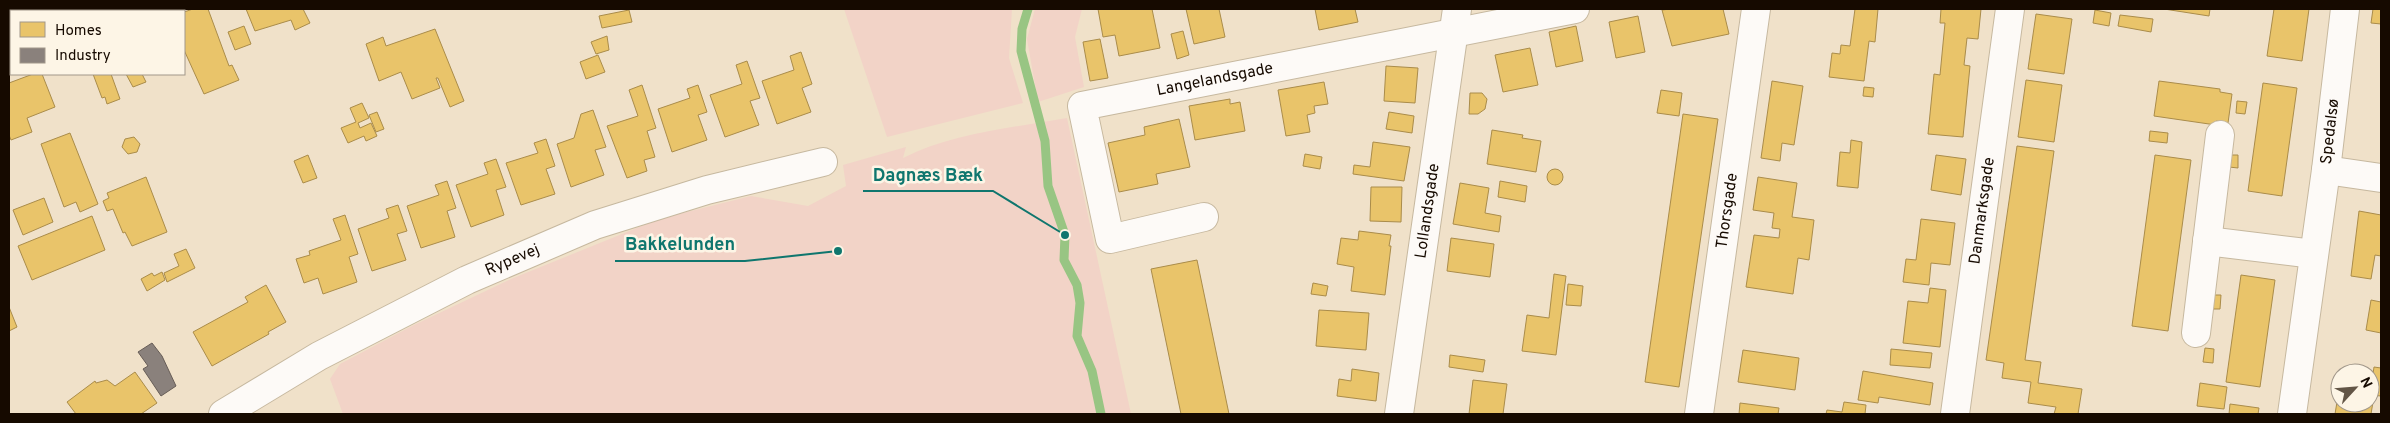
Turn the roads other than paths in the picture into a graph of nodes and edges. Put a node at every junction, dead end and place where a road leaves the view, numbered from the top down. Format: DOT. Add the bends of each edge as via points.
graph roads {
  1 [pos="1575,9"];
  2 [pos="1756,9"];
  3 [pos="2010,9"];
  4 [pos="2345,9"];
  5 [pos="1455,21"];
  6 [pos="2220,134"];
  7 [pos="823,162"];
  8 [pos="2326,170"];
  9 [pos="2381,178"];
  10 [pos="1204,217"];
  11 [pos="2207,241"];
  12 [pos="2314,254"];
  13 [pos="2196,333"];
  14 [pos="223,414"];
  15 [pos="1400,414"];
  16 [pos="1699,414"];
  17 [pos="1955,414"];
  18 [pos="2292,414"];
  1 -- 5 [label="street, Langelandsgade"];
  2 -- 16 [label="street, Thorsgade"];
  3 -- 17 [label="street, Danmarksgade"];
  4 -- 8 [label="street, Spedalsø"];
  5 -- 10 [label="street, Langelandsgade" via="1082,106 1110,239"];
  5 -- 15 [label="street, Lollandsgade"];
  6 -- 11 [label="street"];
  7 -- 14 [label="street, Rypevej" via="707,190 595,225 458,284 319,356"];
  8 -- 9 [label="street"];
  8 -- 12 [label="street, Spedalsø"];
  11 -- 12 [label="street"];
  11 -- 13 [label="street"];
  12 -- 18 [label="street, Spedalsø"];
}
